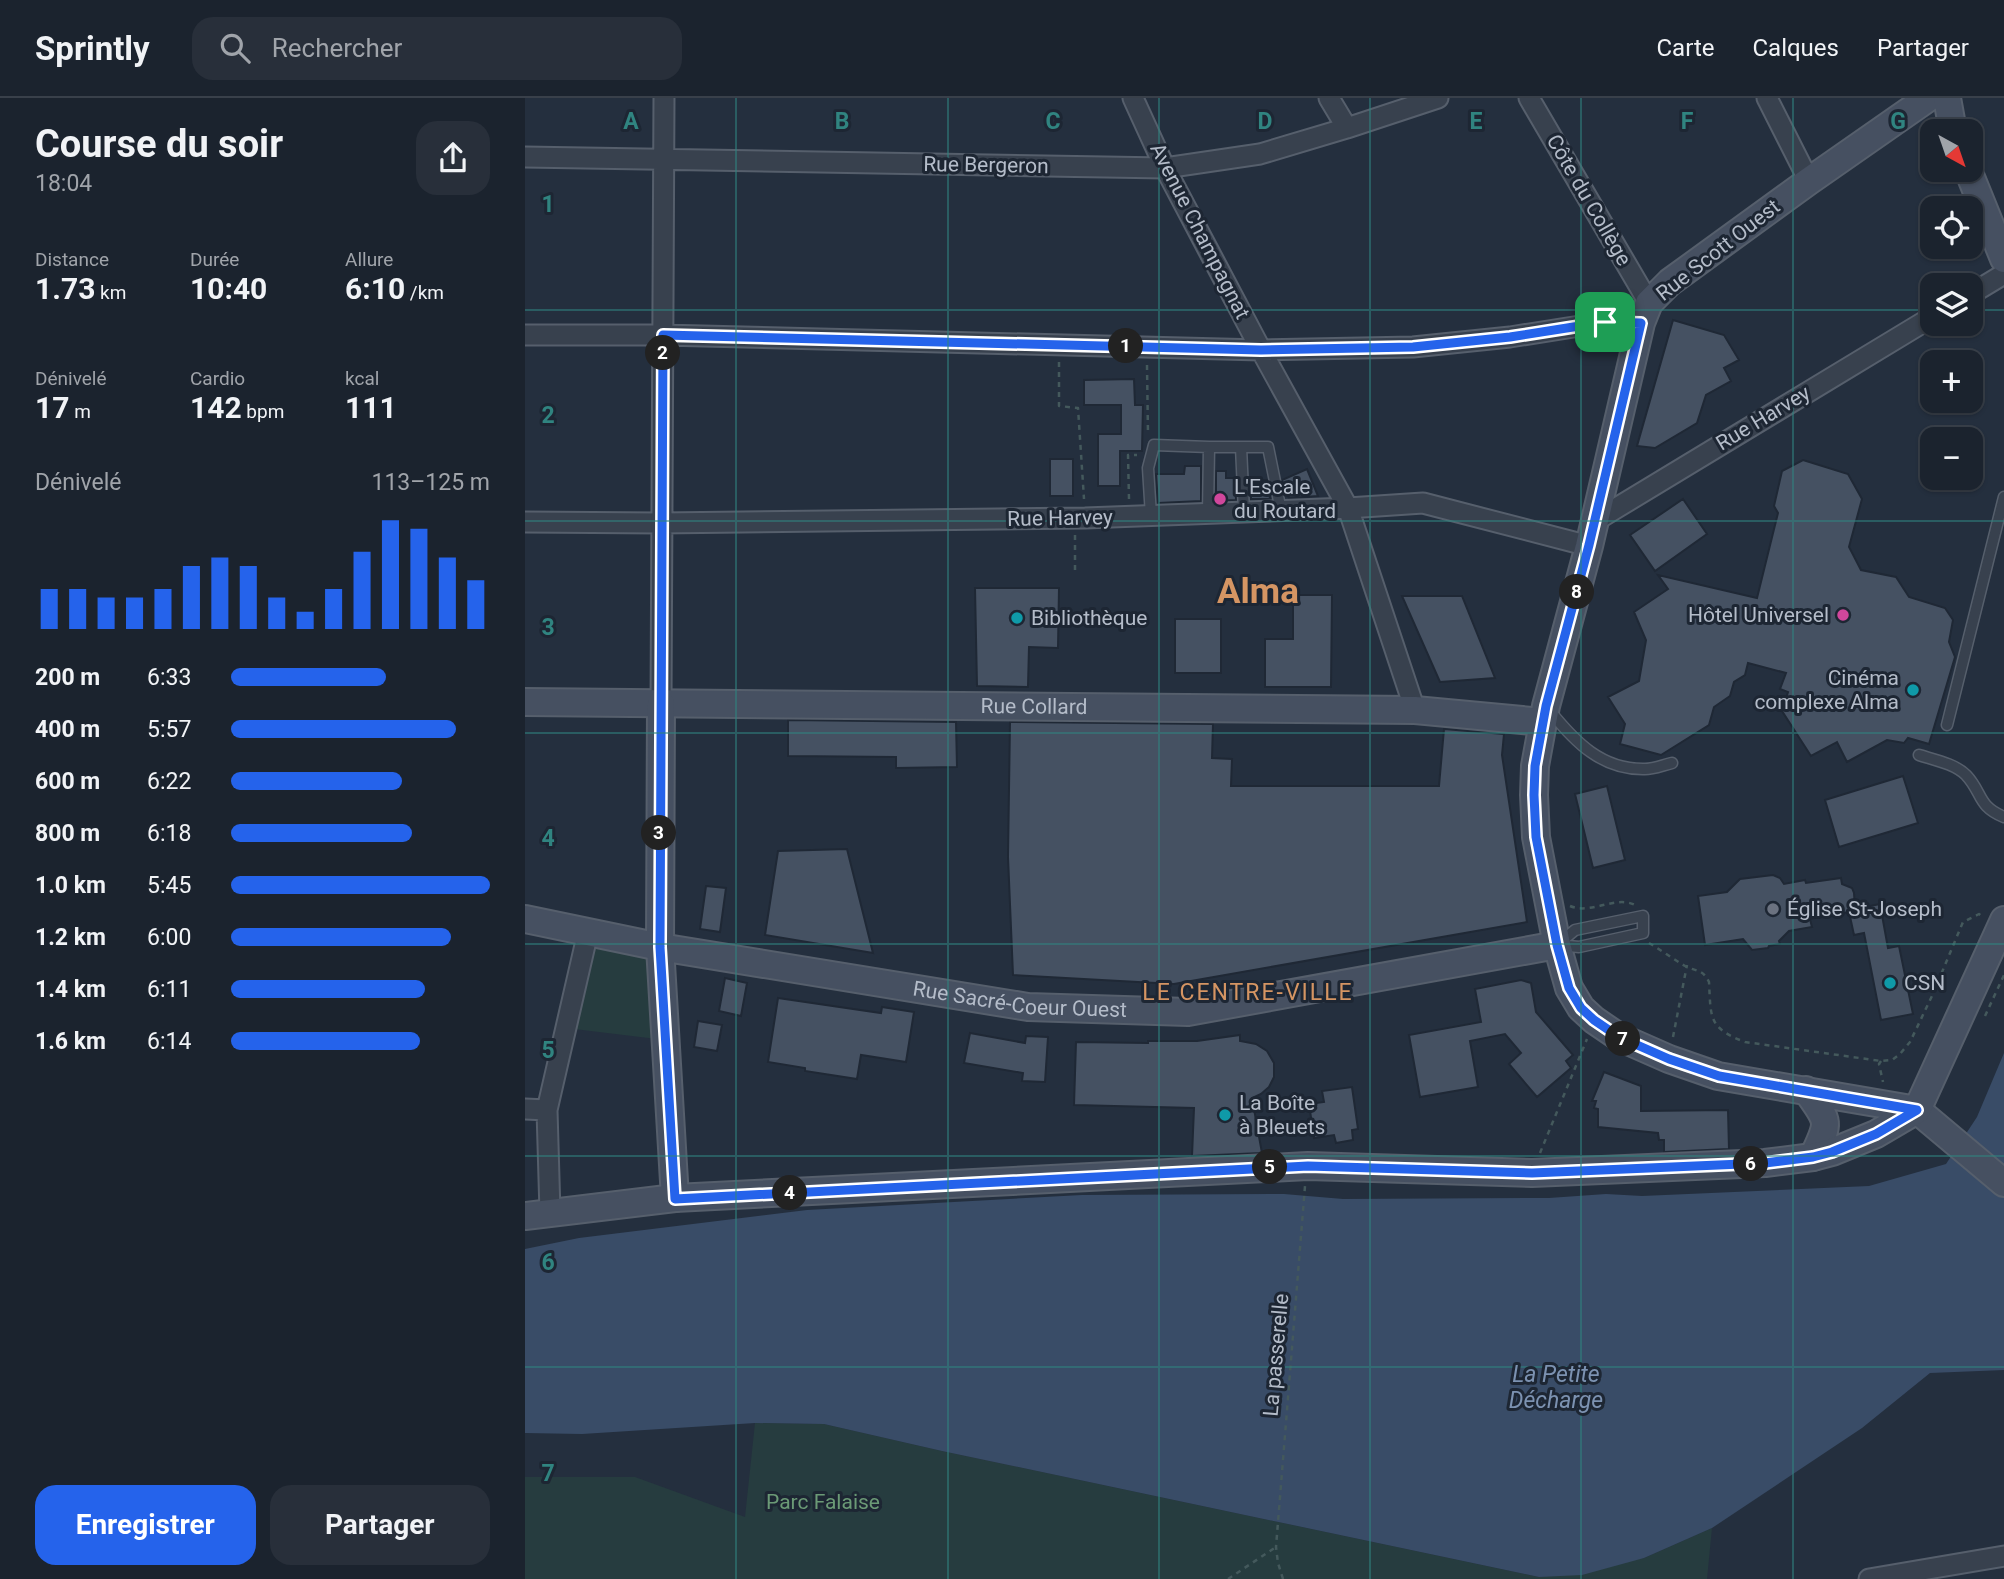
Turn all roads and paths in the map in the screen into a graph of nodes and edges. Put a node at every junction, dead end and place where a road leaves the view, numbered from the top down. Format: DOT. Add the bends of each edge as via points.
graph roads {
  1 [pos="664,98"];
  2 [pos="1133,98"];
  3 [pos="1329,98"];
  4 [pos="1438,98"];
  5 [pos="1529,98"];
  6 [pos="1767,98"];
  7 [pos="1929,98"];
  8 [pos="1947,98"];
  9 [pos="1951,119"];
  10 [pos="1347,128"];
  11 [pos="525,158"];
  12 [pos="664,159"];
  13 [pos="1165,168"];
  14 [pos="1809,181"];
  15 [pos="1973,182"];
  16 [pos="2004,259"];
  17 [pos="2004,274"];
  18 [pos="1983,287"];
  19 [pos="1645,313"];
  20 [pos="1920,325"];
  21 [pos="525,335"];
  22 [pos="663,335"];
  23 [pos="1059,345"];
  24 [pos="1147,347"];
  25 [pos="1261,350"];
  26 [pos="1148,442"];
  27 [pos="1209,447"];
  28 [pos="1241,447"];
  29 [pos="1138,455"];
  30 [pos="1128,486"];
  31 [pos="2004,497"];
  32 [pos="1348,509"];
  33 [pos="1281,511"];
  34 [pos="1244,512"];
  35 [pos="1208,514"];
  36 [pos="1151,516"];
  37 [pos="525,522"];
  38 [pos="661,523"];
  39 [pos="1080,526"];
  40 [pos="1592,533"];
  41 [pos="1075,570"];
  42 [pos="525,702"];
  43 [pos="661,704"];
  44 [pos="1415,710"];
  45 [pos="1545,714"];
  46 [pos="1948,725"];
  47 [pos="1919,755"];
  48 [pos="1672,763"];
  49 [pos="2004,817"];
  50 [pos="1566,903"];
  51 [pos="1640,916"];
  52 [pos="525,919"];
  53 [pos="2002,923"];
  54 [pos="588,932"];
  55 [pos="1643,933"];
  56 [pos="1557,945"];
  57 [pos="660,947"];
  58 [pos="1687,966"];
  59 [pos="1594,1020"];
  60 [pos="1669,1059"];
  61 [pos="1806,1090"];
  62 [pos="525,1110"];
  63 [pos="547,1110"];
  64 [pos="1926,1118"];
  65 [pos="1813,1157"];
  66 [pos="1308,1166"];
  67 [pos="1532,1173"];
  68 [pos="2004,1184"];
  69 [pos="675,1199"];
  70 [pos="537,1215"];
  71 [pos="1276,1547"];
  72 [pos="2004,1556"];
  73 [pos="1228,1579"];
  74 [pos="1283,1579"];
  75 [pos="1869,1579"];
  1 -- 12 [label="street"];
  2 -- 13 [label="street, Avenue Champagnat"];
  3 -- 10 [label="street"];
  4 -- 10 [label="street, Rue Bergeron"];
  5 -- 19 [label="street, Côte du Collège"];
  6 -- 14 [label="street"];
  7 -- 14 [label="street, Rue Scott Ouest"];
  8 -- 9 [label="street"];
  10 -- 13 [label="street, Rue Bergeron" via="1260,154"];
  11 -- 12 [label="street, Rue Bergeron"];
  12 -- 13 [label="street, Rue Bergeron"];
  12 -- 22 [label="street"];
  13 -- 25 [label="street, Avenue Champagnat"];
  14 -- 19 [label="street, Rue Scott Ouest" via="1670,282"];
  15 -- 16 [label="street"];
  17 -- 18 [label="street"];
  19 -- 25 [label="street, Rue Scott Ouest" via="1510,337 1413,347"];
  19 -- 40 [label="street"];
  20 -- 40 [label="street, Rue Harvey"];
  21 -- 22 [label="street, Rue Scott Ouest"];
  22 -- 23 [label="street, Rue Scott Ouest"];
  22 -- 38 [label="street"];
  23 -- 24 [label="street, Rue Scott Ouest"];
  23 -- 39 [label="path" via="1059,406 1077,408"];
  24 -- 25 [label="street, Rue Scott Ouest"];
  24 -- 26 [label="path"];
  25 -- 32 [label="street, Avenue Champagnat"];
  27 -- 28 [label="lane"];
  27 -- 35 [label="lane"];
  27 -- 36 [label="lane" via="1154,445 1148,468"];
  28 -- 33 [label="lane" via="1268,446"];
  28 -- 34 [label="lane"];
  29 -- 30 [label="path" via="1128,455"];
  31 -- 46 [label="lane"];
  32 -- 33 [label="street, Rue Harvey"];
  32 -- 40 [label="street, Rue Harvey" via="1429,503"];
  32 -- 44 [label="street, Avenue Champagnat"];
  33 -- 34 [label="street, Rue Harvey"];
  34 -- 35 [label="street, Rue Harvey"];
  35 -- 36 [label="street, Rue Harvey"];
  36 -- 39 [label="street, Rue Harvey"];
  37 -- 38 [label="street, Rue Harvey"];
  38 -- 39 [label="street, Rue Harvey"];
  38 -- 43 [label="street"];
  39 -- 41 [label="path"];
  40 -- 45 [label="street"];
  42 -- 43 [label="street, Rue Collard"];
  43 -- 44 [label="street, Rue Collard"];
  43 -- 57 [label="street"];
  44 -- 45 [label="street, Rue Collard"];
  45 -- 48 [label="lane" via="1586,750 1608,761 1647,769"];
  45 -- 56 [label="street" via="1535,766 1536,837"];
  47 -- 49 [label="lane" via="1958,768 1988,808"];
  50 -- 51 [label="path" via="1584,909 1632,902"];
  51 -- 55 [label="lane"];
  51 -- 56 [label="lane" via="1575,930"];
  52 -- 54 [label="street, Rue Sacré-Coeur Ouest"];
  53 -- 58 [label="path" via="1979,914 1963,922 1910,1042 1892,1060 1733,1038 1712,1021 1706,977"];
  53 -- 64 [label="street"];
  54 -- 57 [label="street, Rue Sacré-Coeur Ouest"];
  54 -- 63 [label="street"];
  55 -- 56 [label="lane" via="1579,947"];
  55 -- 58 [label="path" via="1649,942"];
  56 -- 57 [label="street, Rue Sacré-Coeur Ouest" via="1188,1012 1028,1007"];
  56 -- 59 [label="street" via="1569,988"];
  57 -- 69 [label="street"];
  58 -- 60 [label="path"];
  59 -- 60 [label="street" via="1619,1037"];
  59 -- 67 [label="path"];
  60 -- 61 [label="street" via="1719,1076"];
  61 -- 64 [label="street"];
  61 -- 65 [label="street" via="1824,1114 1826,1130"];
  62 -- 63 [label="street"];
  63 -- 70 [label="street"];
  64 -- 65 [label="street"];
  64 -- 68 [label="street"];
  65 -- 67 [label="street"];
  66 -- 67 [label="street"];
  66 -- 69 [label="street"];
  66 -- 71 [label="path, La passerelle"];
  69 -- 70 [label="street"];
  71 -- 73 [label="path"];
  71 -- 74 [label="path, La passerelle"];
  72 -- 75 [label="street"];
}
